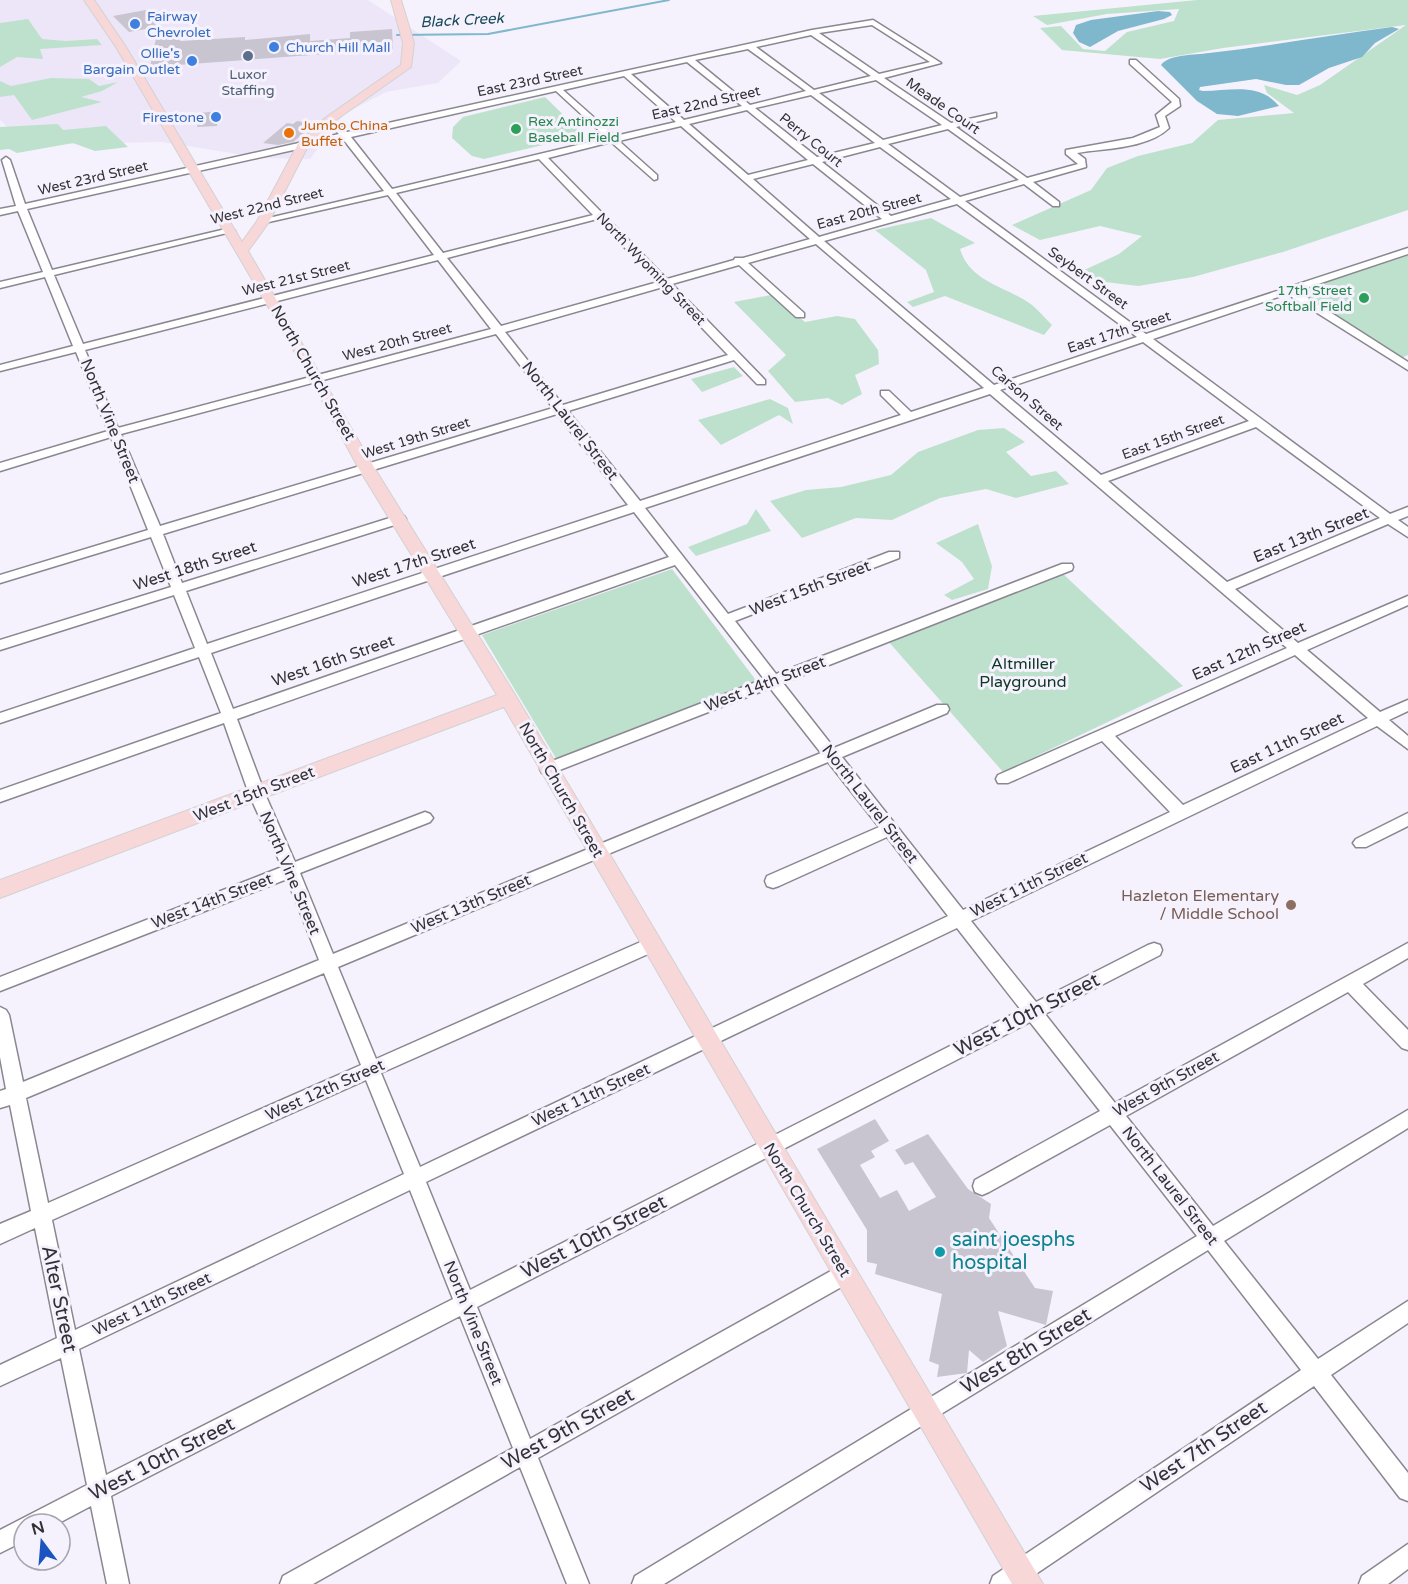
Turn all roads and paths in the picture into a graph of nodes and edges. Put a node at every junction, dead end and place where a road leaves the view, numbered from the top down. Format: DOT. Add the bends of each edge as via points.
graph roads {
  1 [pos="89,0"];
  2 [pos="396,0"];
  3 [pos="812,32"];
  4 [pos="751,47"];
  5 [pos="689,60"];
  6 [pos="1133,62"];
  7 [pos="626,74"];
  8 [pos="877,77"];
  9 [pos="558,89"];
  10 [pos="812,92"];
  11 [pos="748,107"];
  12 [pos="993,115"];
  13 [pos="329,120"];
  14 [pos="683,123"];
  15 [pos="949,126"];
  16 [pos="346,136"];
  17 [pos="614,139"];
  18 [pos="881,144"];
  19 [pos="302,146"];
  20 [pos="541,156"];
  21 [pos="6,160"];
  22 [pos="815,160"];
  23 [pos="191,170"];
  24 [pos="654,177"];
  25 [pos="747,178"];
  26 [pos="1024,181"];
  27 [pos="390,191"];
  28 [pos="958,200"];
  29 [pos="1056,204"];
  30 [pos="21,207"];
  31 [pos="0,212"];
  32 [pos="599,216"];
  33 [pos="888,219"];
  34 [pos="263,222"];
  35 [pos="230,231"];
  36 [pos="816,239"];
  37 [pos="242,251"];
  38 [pos="1408,252"];
  39 [pos="441,256"];
  40 [pos="740,260"];
  41 [pos="49,273"];
  42 [pos="662,281"];
  43 [pos="0,285"];
  44 [pos="1289,291"];
  45 [pos="271,300"];
  46 [pos="800,315"];
  47 [pos="498,330"];
  48 [pos="1145,339"];
  49 [pos="81,348"];
  50 [pos="736,356"];
  51 [pos="0,368"];
  52 [pos="1408,368"];
  53 [pos="318,380"];
  54 [pos="761,382"];
  55 [pos="994,389"];
  56 [pos="885,393"];
  57 [pos="562,410"];
  58 [pos="910,417"];
  59 [pos="1258,422"];
  60 [pos="113,433"];
  61 [pos="839,440"];
  62 [pos="0,467"];
  63 [pos="367,469"];
  64 [pos="1100,480"];
  65 [pos="637,507"];
  66 [pos="1408,511"];
  67 [pos="400,519"];
  68 [pos="1390,519"];
  69 [pos="1408,532"];
  70 [pos="156,533"];
  71 [pos="894,555"];
  72 [pos="678,559"];
  73 [pos="1066,567"];
  74 [pos="433,574"];
  75 [pos="0,579"];
  76 [pos="178,588"];
  77 [pos="1226,588"];
  78 [pos="1408,600"];
  79 [pos="725,620"];
  80 [pos="467,633"];
  81 [pos="0,645"];
  82 [pos="1297,649"];
  83 [pos="203,651"];
  84 [pos="774,681"];
  85 [pos="508,698"];
  86 [pos="1408,705"];
  87 [pos="942,709"];
  88 [pos="229,716"];
  89 [pos="0,718"];
  90 [pos="1379,719"];
  91 [pos="1104,734"];
  92 [pos="1408,744"];
  93 [pos="831,755"];
  94 [pos="548,769"];
  95 [pos="1004,779"];
  96 [pos="257,794"];
  97 [pos="0,796"];
  98 [pos="1181,813"];
  99 [pos="425,818"];
  100 [pos="1408,819"];
  101 [pos="890,829"];
  102 [pos="1361,843"];
  103 [pos="596,852"];
  104 [pos="291,870"];
  105 [pos="773,881"];
  106 [pos="0,889"];
  107 [pos="960,919"];
  108 [pos="651,945"];
  109 [pos="1154,950"];
  110 [pos="1408,950"];
  111 [pos="328,964"];
  112 [pos="1350,982"];
  113 [pos="0,984"];
  114 [pos="1033,1012"];
  115 [pos="0,1015"];
  116 [pos="707,1039"];
  117 [pos="1408,1042"];
  118 [pos="371,1069"];
  119 [pos="8,1097"];
  120 [pos="1113,1113"];
  121 [pos="1408,1118"];
  122 [pos="770,1147"];
  123 [pos="415,1178"];
  124 [pos="982,1186"];
  125 [pos="42,1216"];
  126 [pos="0,1234"];
  127 [pos="1210,1238"];
  128 [pos="845,1274"];
  129 [pos="465,1303"];
  130 [pos="1408,1311"];
  131 [pos="68,1344"];
  132 [pos="1316,1373"];
  133 [pos="0,1376"];
  134 [pos="926,1412"];
  135 [pos="525,1453"];
  136 [pos="99,1491"];
  137 [pos="1408,1491"];
  138 [pos="58,1512"];
  139 [pos="1408,1555"];
  140 [pos="1016,1580"];
  141 [pos="118,1584"];
  142 [pos="291,1584"];
  143 [pos="578,1584"];
  144 [pos="643,1584"];
  145 [pos="1370,1584"];
  1 -- 23 [label="main road, North Church Street" via="119,44"];
  2 -- 13 [label="main road" via="410,60 406,67"];
  3 -- 4 [label="street, East 23rd Street"];
  3 -- 8 [label="street, Meade Court"];
  3 -- 8 [label="street, East 23rd Street" via="875,22 937,63"];
  4 -- 5 [label="street, East 23rd Street"];
  4 -- 10 [label="street, Seybert Street"];
  5 -- 7 [label="street, East 23rd Street"];
  5 -- 11 [label="street, Perry Court"];
  6 -- 26 [label="street, East 20th Street" via="1176,101 1173,108 1160,115 1166,129 1069,152 1083,165"];
  7 -- 9 [label="street, East 23rd Street"];
  7 -- 14 [label="street, Carson Street"];
  8 -- 10 [label="street, East 22nd Street"];
  8 -- 15 [label="street, Meade Court"];
  9 -- 16 [label="street, East 23rd Street"];
  9 -- 17 [label="street"];
  10 -- 11 [label="street, East 22nd Street"];
  10 -- 18 [label="street, Seybert Street"];
  11 -- 14 [label="street, East 22nd Street"];
  11 -- 22 [label="street, Perry Court"];
  12 -- 15 [label="street"];
  13 -- 16 [label="street, North Laurel Street"];
  13 -- 19 [label="main road"];
  14 -- 17 [label="street, East 22nd Street"];
  14 -- 25 [label="street, Carson Street"];
  15 -- 18 [label="street"];
  15 -- 26 [label="street, Meade Court"];
  16 -- 19 [label="street, East 23rd Street"];
  16 -- 27 [label="street, North Laurel Street"];
  17 -- 20 [label="street, East 22nd Street"];
  17 -- 24 [label="street"];
  18 -- 22 [label="street"];
  18 -- 28 [label="street, Seybert Street"];
  19 -- 23 [label="street, East 23rd Street"];
  19 -- 34 [label="main road"];
  20 -- 27 [label="street, West 22nd Street"];
  20 -- 32 [label="street, North Wyoming Street"];
  21 -- 30 [label="street, North Vine Street"];
  22 -- 25 [label="street"];
  22 -- 33 [label="street, Perry Court"];
  23 -- 30 [label="street, West 23rd Street"];
  23 -- 35 [label="main road, North Church Street"];
  25 -- 36 [label="street, Carson Street"];
  26 -- 28 [label="street, East 20th Street"];
  26 -- 29 [label="street, Meade Court"];
  27 -- 34 [label="street, West 22nd Street"];
  27 -- 39 [label="street, North Laurel Street"];
  28 -- 33 [label="street, East 20th Street"];
  28 -- 48 [label="street, Seybert Street"];
  30 -- 31 [label="street, West 23rd Street"];
  30 -- 41 [label="street, North Vine Street"];
  32 -- 39 [label="street, West 21st Street"];
  32 -- 42 [label="street, North Wyoming Street"];
  33 -- 36 [label="street, East 20th Street"];
  34 -- 35 [label="main road, West 22nd Street"];
  34 -- 37 [label="main road"];
  35 -- 37 [label="main road, North Church Street"];
  35 -- 41 [label="street, West 22nd Street"];
  36 -- 40 [label="street, East 20th Street"];
  36 -- 55 [label="street, Carson Street"];
  37 -- 45 [label="main road, North Church Street"];
  38 -- 44 [label="street, East 17th Street"];
  39 -- 45 [label="street, West 21st Street"];
  39 -- 47 [label="street, North Laurel Street"];
  40 -- 42 [label="street, East 20th Street"];
  40 -- 46 [label="street"];
  41 -- 43 [label="street, West 22nd Street"];
  41 -- 49 [label="street, North Vine Street"];
  42 -- 47 [label="street, West 20th Street"];
  42 -- 50 [label="street, North Wyoming Street"];
  44 -- 48 [label="street, East 17th Street"];
  44 -- 52 [label="street"];
  45 -- 49 [label="street, West 21st Street"];
  45 -- 53 [label="main road, North Church Street"];
  47 -- 53 [label="street, West 20th Street"];
  47 -- 57 [label="street, North Laurel Street"];
  48 -- 55 [label="street, East 17th Street"];
  48 -- 59 [label="street, Seybert Street"];
  49 -- 51 [label="street, West 21st Street"];
  49 -- 60 [label="street, North Vine Street"];
  50 -- 54 [label="street, North Wyoming Street"];
  50 -- 57 [label="street, West 19th Street"];
  53 -- 60 [label="street, West 20th Street"];
  53 -- 63 [label="main road, North Church Street"];
  55 -- 58 [label="street, East 17th Street"];
  55 -- 64 [label="street, Carson Street"];
  56 -- 58 [label="street"];
  57 -- 63 [label="street, West 19th Street"];
  57 -- 65 [label="street, North Laurel Street"];
  58 -- 61 [label="street, East 17th Street"];
  59 -- 64 [label="street, East 15th Street"];
  59 -- 68 [label="street, Seybert Street"];
  60 -- 62 [label="street, West 20th Street"];
  60 -- 70 [label="street, North Vine Street"];
  61 -- 65 [label="street, West 17th Street"];
  63 -- 67 [label="main road, North Church Street"];
  63 -- 70 [label="street, West 19th Street"];
  64 -- 77 [label="street, Carson Street"];
  65 -- 72 [label="street, North Laurel Street"];
  65 -- 74 [label="street, West 17th Street"];
  66 -- 68 [label="street, East 13th Street"];
  67 -- 74 [label="main road, North Church Street"];
  67 -- 76 [label="street, West 18th Street"];
  68 -- 69 [label="street, Seybert Street"];
  68 -- 77 [label="street, East 13th Street"];
  70 -- 75 [label="street, West 19th Street"];
  70 -- 76 [label="street, North Vine Street"];
  71 -- 79 [label="street, West 15th Street"];
  72 -- 79 [label="street, North Laurel Street"];
  72 -- 80 [label="street, West 16th Street"];
  73 -- 84 [label="street, West 14th Street"];
  74 -- 80 [label="main road, North Church Street"];
  74 -- 83 [label="street, West 17th Street"];
  76 -- 81 [label="street, West 18th Street"];
  76 -- 83 [label="street, North Vine Street"];
  77 -- 82 [label="street, Carson Street"];
  78 -- 82 [label="street, East 12th Street"];
  79 -- 84 [label="street, North Laurel Street"];
  80 -- 85 [label="main road, North Church Street"];
  80 -- 88 [label="street, West 16th Street"];
  82 -- 90 [label="street, Carson Street"];
  82 -- 91 [label="street, East 12th Street"];
  83 -- 88 [label="street, North Vine Street"];
  83 -- 89 [label="street, West 17th Street"];
  84 -- 93 [label="street, North Laurel Street"];
  84 -- 94 [label="street, West 14th Street"];
  85 -- 94 [label="main road, North Church Street"];
  85 -- 96 [label="main road, West 15th Street"];
  86 -- 90 [label="street, East 11th Street"];
  87 -- 93 [label="street, West 13th Street"];
  88 -- 96 [label="street, North Vine Street"];
  88 -- 97 [label="street, West 16th Street"];
  90 -- 92 [label="street, Carson Street"];
  90 -- 98 [label="street, East 11th Street"];
  91 -- 95 [label="street"];
  91 -- 98 [label="street"];
  93 -- 101 [label="street, North Laurel Street"];
  93 -- 103 [label="street, West 13th Street"];
  94 -- 103 [label="main road, North Church Street"];
  96 -- 104 [label="street, North Vine Street"];
  96 -- 106 [label="main road, West 15th Street"];
  98 -- 107 [label="street, West 11th Street"];
  99 -- 104 [label="street, West 14th Street"];
  100 -- 102 [label="street"];
  101 -- 105 [label="street"];
  101 -- 107 [label="street, North Laurel Street"];
  103 -- 108 [label="main road, North Church Street"];
  103 -- 111 [label="street, West 13th Street"];
  104 -- 111 [label="street, North Vine Street"];
  104 -- 113 [label="street, West 14th Street"];
  107 -- 114 [label="street, North Laurel Street"];
  107 -- 116 [label="street, West 11th Street"];
  108 -- 116 [label="main road, North Church Street"];
  108 -- 118 [label="street, West 12th Street"];
  109 -- 114 [label="street, West 10th Street"];
  110 -- 112 [label="street, West 9th Street"];
  111 -- 118 [label="street, North Vine Street"];
  111 -- 119 [label="street, West 13th Street"];
  112 -- 117 [label="street"];
  112 -- 120 [label="street, West 9th Street"];
  114 -- 120 [label="street, North Laurel Street"];
  114 -- 122 [label="street, West 10th Street"];
  115 -- 119 [label="street, Alter Street"];
  116 -- 122 [label="main road, North Church Street"];
  116 -- 123 [label="street, West 11th Street"];
  118 -- 123 [label="street, North Vine Street"];
  118 -- 125 [label="street, West 12th Street"];
  119 -- 125 [label="street, Alter Street"];
  120 -- 124 [label="street, West 9th Street"];
  120 -- 127 [label="street, North Laurel Street"];
  121 -- 127 [label="street, West 8th Street"];
  122 -- 128 [label="main road, North Church Street"];
  122 -- 129 [label="street, West 10th Street"];
  123 -- 129 [label="street, North Vine Street"];
  123 -- 131 [label="street, West 11th Street"];
  125 -- 126 [label="street, West 12th Street"];
  125 -- 131 [label="street, Alter Street"];
  127 -- 132 [label="street, North Laurel Street"];
  127 -- 134 [label="street, West 8th Street"];
  128 -- 134 [label="main road, North Church Street"];
  128 -- 135 [label="street, West 9th Street"];
  129 -- 135 [label="street, North Vine Street"];
  129 -- 136 [label="street, West 10th Street"];
  130 -- 132 [label="street, West 7th Street"];
  131 -- 133 [label="street, West 11th Street"];
  131 -- 136 [label="street, Alter Street"];
  132 -- 137 [label="street, North Laurel Street"];
  132 -- 140 [label="street, West 7th Street"];
  134 -- 140 [label="main road, North Church Street"];
  134 -- 144 [label="street, West 8th Street"];
  135 -- 142 [label="street, West 9th Street"];
  135 -- 143 [label="street, North Vine Street"];
  136 -- 138 [label="street, West 10th Street"];
  136 -- 141 [label="street, Alter Street"];
  139 -- 145 [label="street"];
}
